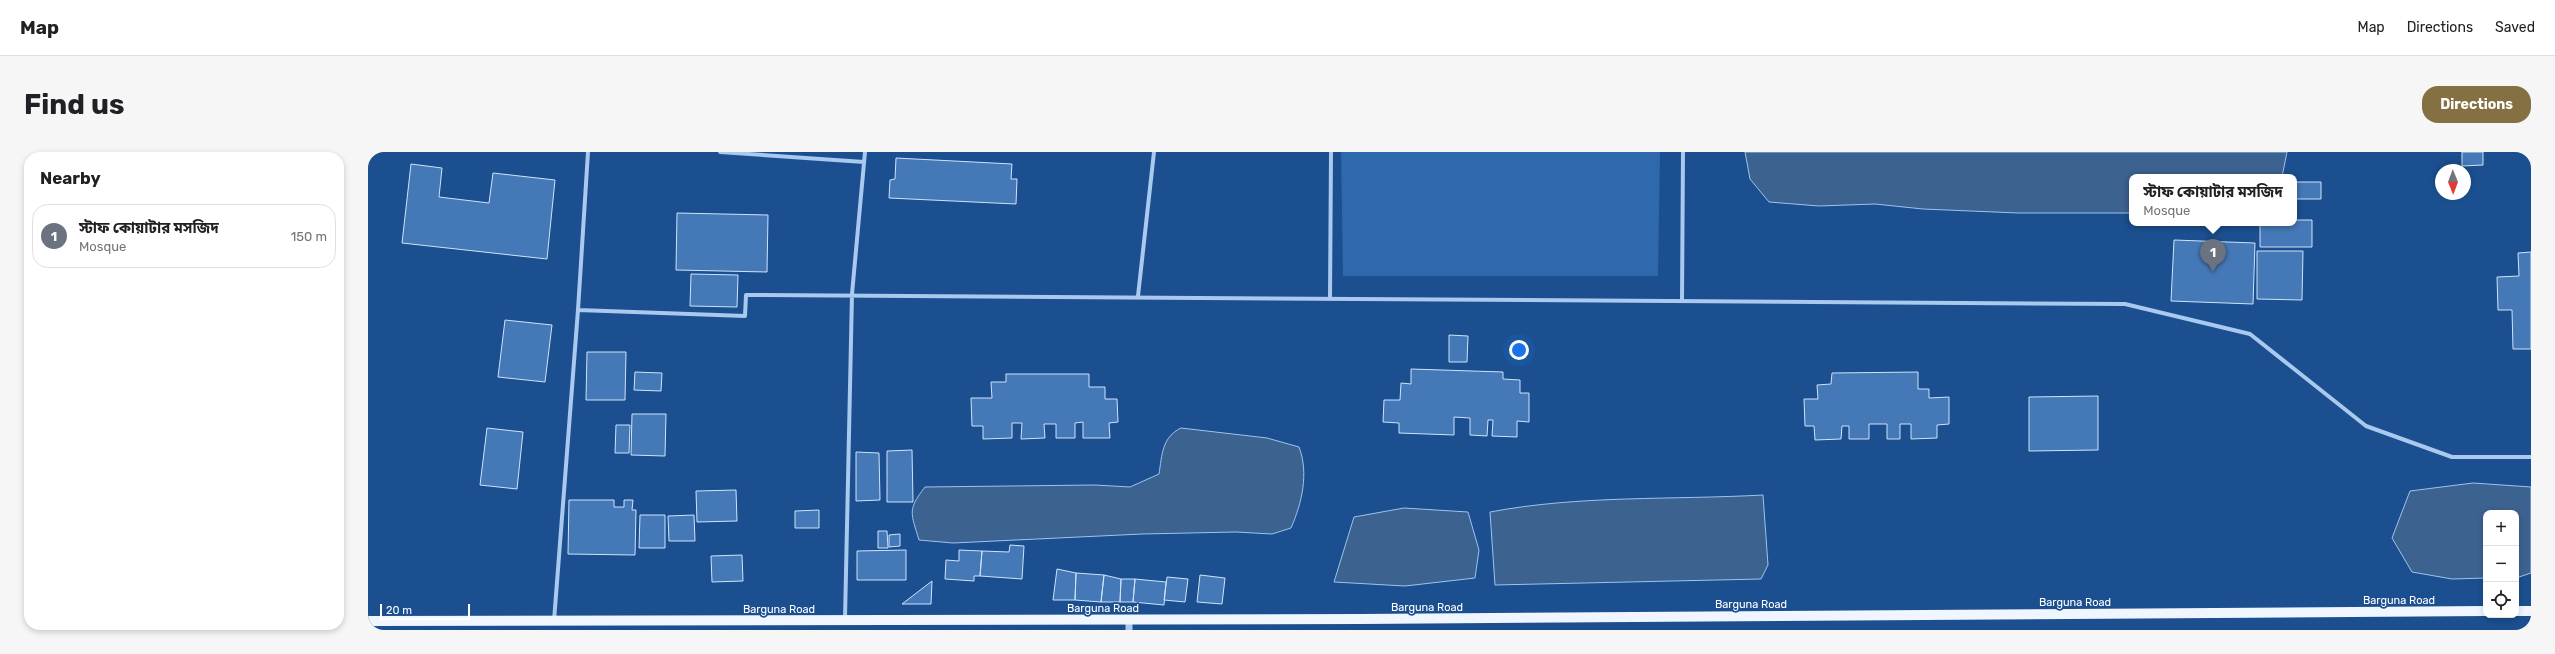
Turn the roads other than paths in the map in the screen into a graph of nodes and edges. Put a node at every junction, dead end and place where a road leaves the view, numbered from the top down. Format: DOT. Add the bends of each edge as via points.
graph roads {
  1 [pos="588,152"];
  2 [pos="720,152"];
  3 [pos="865,152"];
  4 [pos="1154,152"];
  5 [pos="1331,152"];
  6 [pos="1683,152"];
  7 [pos="864,162"];
  8 [pos="852,294"];
  9 [pos="1138,296"];
  10 [pos="1330,298"];
  11 [pos="1682,300"];
  12 [pos="578,310"];
  13 [pos="2531,457"];
  14 [pos="2483,611"];
  15 [pos="2519,611"];
  16 [pos="2531,611"];
  17 [pos="1130,619"];
  18 [pos="844,620"];
  19 [pos="368,621"];
  20 [pos="554,621"];
  21 [pos="1130,630"];
  1 -- 12 [label="street"];
  2 -- 7 [label="street"];
  3 -- 7 [label="street"];
  4 -- 9 [label="street"];
  5 -- 10 [label="street"];
  6 -- 11 [label="street"];
  7 -- 8 [label="street"];
  8 -- 9 [label="street"];
  8 -- 12 [label="street" via="746,295 746,316"];
  8 -- 18 [label="street"];
  9 -- 10 [label="street"];
  10 -- 11 [label="street"];
  11 -- 13 [label="street" via="2125,304 2250,334 2366,426 2452,457"];
  12 -- 20 [label="street"];
  14 -- 17 [label="main road, Barguna Road"];
  15 -- 16 [label="main road"];
  17 -- 18 [label="main road, Barguna Road"];
  17 -- 21 [label="street"];
  18 -- 20 [label="main road, Barguna Road"];
  19 -- 20 [label="main road, Barguna Road"];
}
